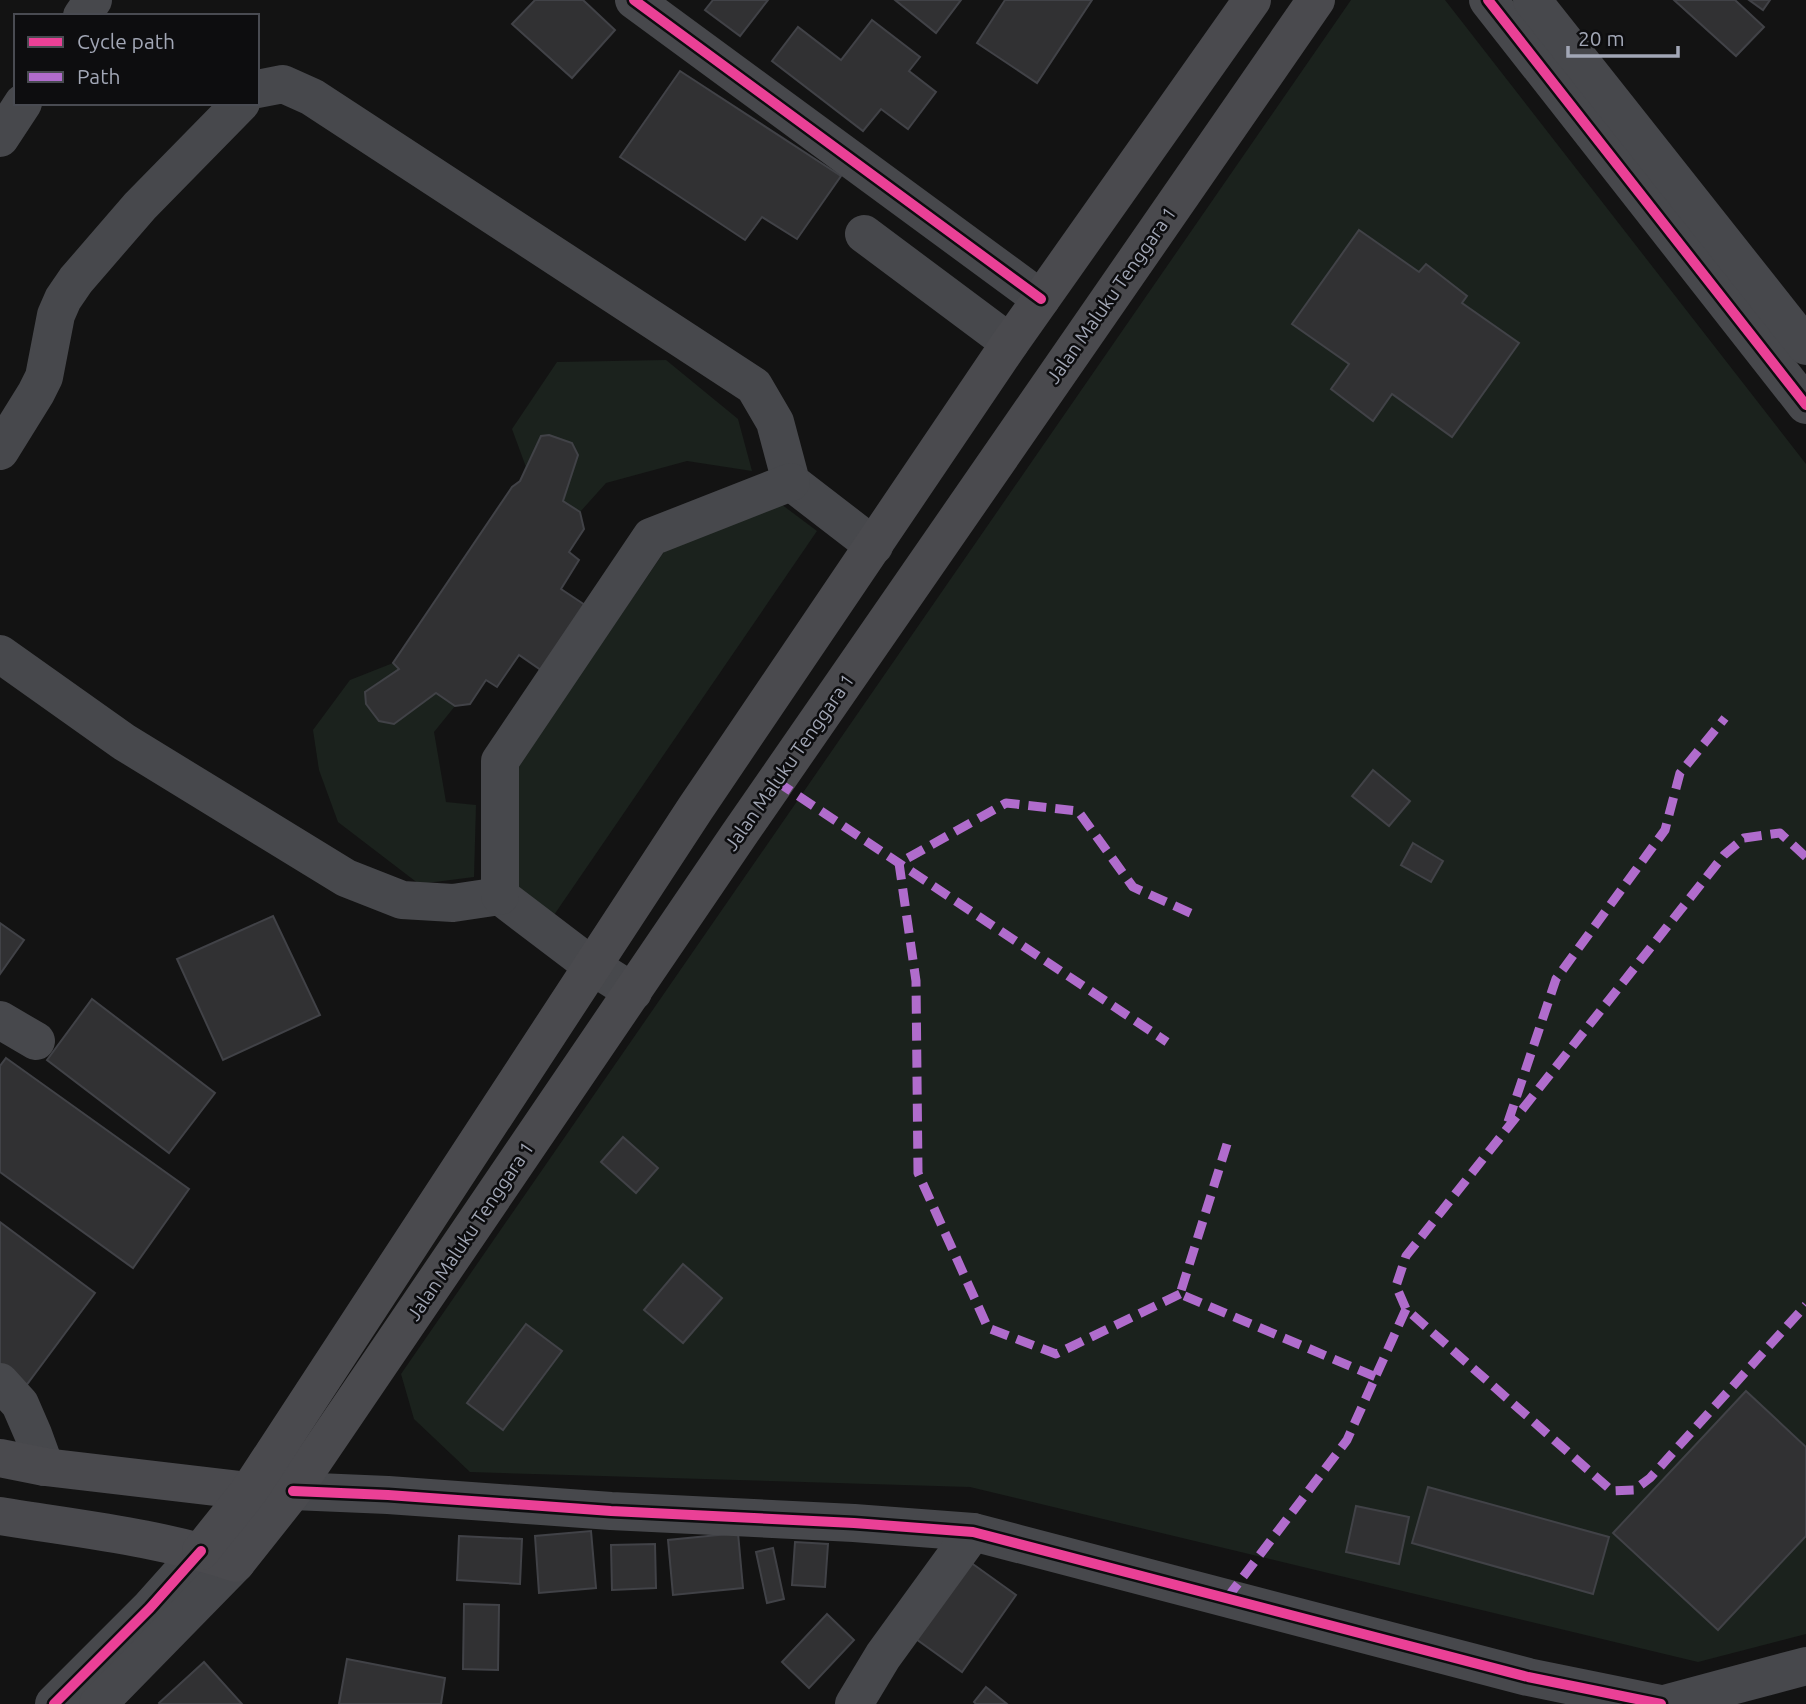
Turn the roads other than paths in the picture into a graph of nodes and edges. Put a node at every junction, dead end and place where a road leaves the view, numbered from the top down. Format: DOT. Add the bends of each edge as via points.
graph roads {
  1 [pos="634,0"];
  2 [pos="1252,0"];
  3 [pos="1316,0"];
  4 [pos="1488,0"];
  5 [pos="1532,0"];
  6 [pos="259,89"];
  7 [pos="22,105"];
  8 [pos="239,105"];
  9 [pos="0,138"];
  10 [pos="864,234"];
  11 [pos="1041,299"];
  12 [pos="1010,343"];
  13 [pos="1806,346"];
  14 [pos="1806,405"];
  15 [pos="0,451"];
  16 [pos="792,482"];
  17 [pos="874,546"];
  18 [pos="0,654"];
  19 [pos="500,896"];
  20 [pos="593,966"];
  21 [pos="633,992"];
  22 [pos="0,1020"];
  23 [pos="36,1041"];
  24 [pos="0,1382"];
  25 [pos="0,1458"];
  26 [pos="45,1467"];
  27 [pos="249,1491"];
  28 [pos="293,1491"];
  29 [pos="0,1516"];
  30 [pos="973,1532"];
  31 [pos="218,1557"];
  32 [pos="1806,1666"];
  33 [pos="54,1704"];
  34 [pos="97,1704"];
  35 [pos="854,1704"];
  36 [pos="1662,1704"];
  1 -- 11 [label="street"];
  2 -- 11 [label="main road"];
  3 -- 21 [label="main road, Jalan Maluku Tenggara 1"];
  4 -- 14 [label="street"];
  5 -- 13 [label="street"];
  6 -- 16 [label="street" via="283,84 312,97 754,386 775,422"];
  7 -- 9 [label="street"];
  8 -- 15 [label="street" via="140,206 76,280 56,315 44,377"];
  10 -- 12 [label="street"];
  11 -- 12 [label="main road"];
  12 -- 17 [label="main road"];
  16 -- 17 [label="street"];
  16 -- 19 [label="street" via="651,537 500,761"];
  17 -- 20 [label="main road"];
  18 -- 19 [label="street" via="124,742 346,878 402,900 453,903"];
  19 -- 20 [label="street"];
  20 -- 21 [label="street"];
  20 -- 27 [label="main road"];
  21 -- 28 [label="main road, Jalan Maluku Tenggara 1"];
  22 -- 23 [label="street"];
  24 -- 26 [label="street" via="20,1404"];
  25 -- 26 [label="main road"];
  26 -- 27 [label="main road"];
  27 -- 28 [label="main road"];
  27 -- 31 [label="main road"];
  28 -- 30 [label="street"];
  28 -- 31 [label="main road, Jalan Maluku Tenggara 1"];
  29 -- 31 [label="main road" via="157,1541"];
  30 -- 35 [label="street"];
  30 -- 36 [label="street" via="1528,1677"];
  31 -- 33 [label="street" via="150,1608"];
  31 -- 34 [label="street"];
  32 -- 36 [label="street"];
}
